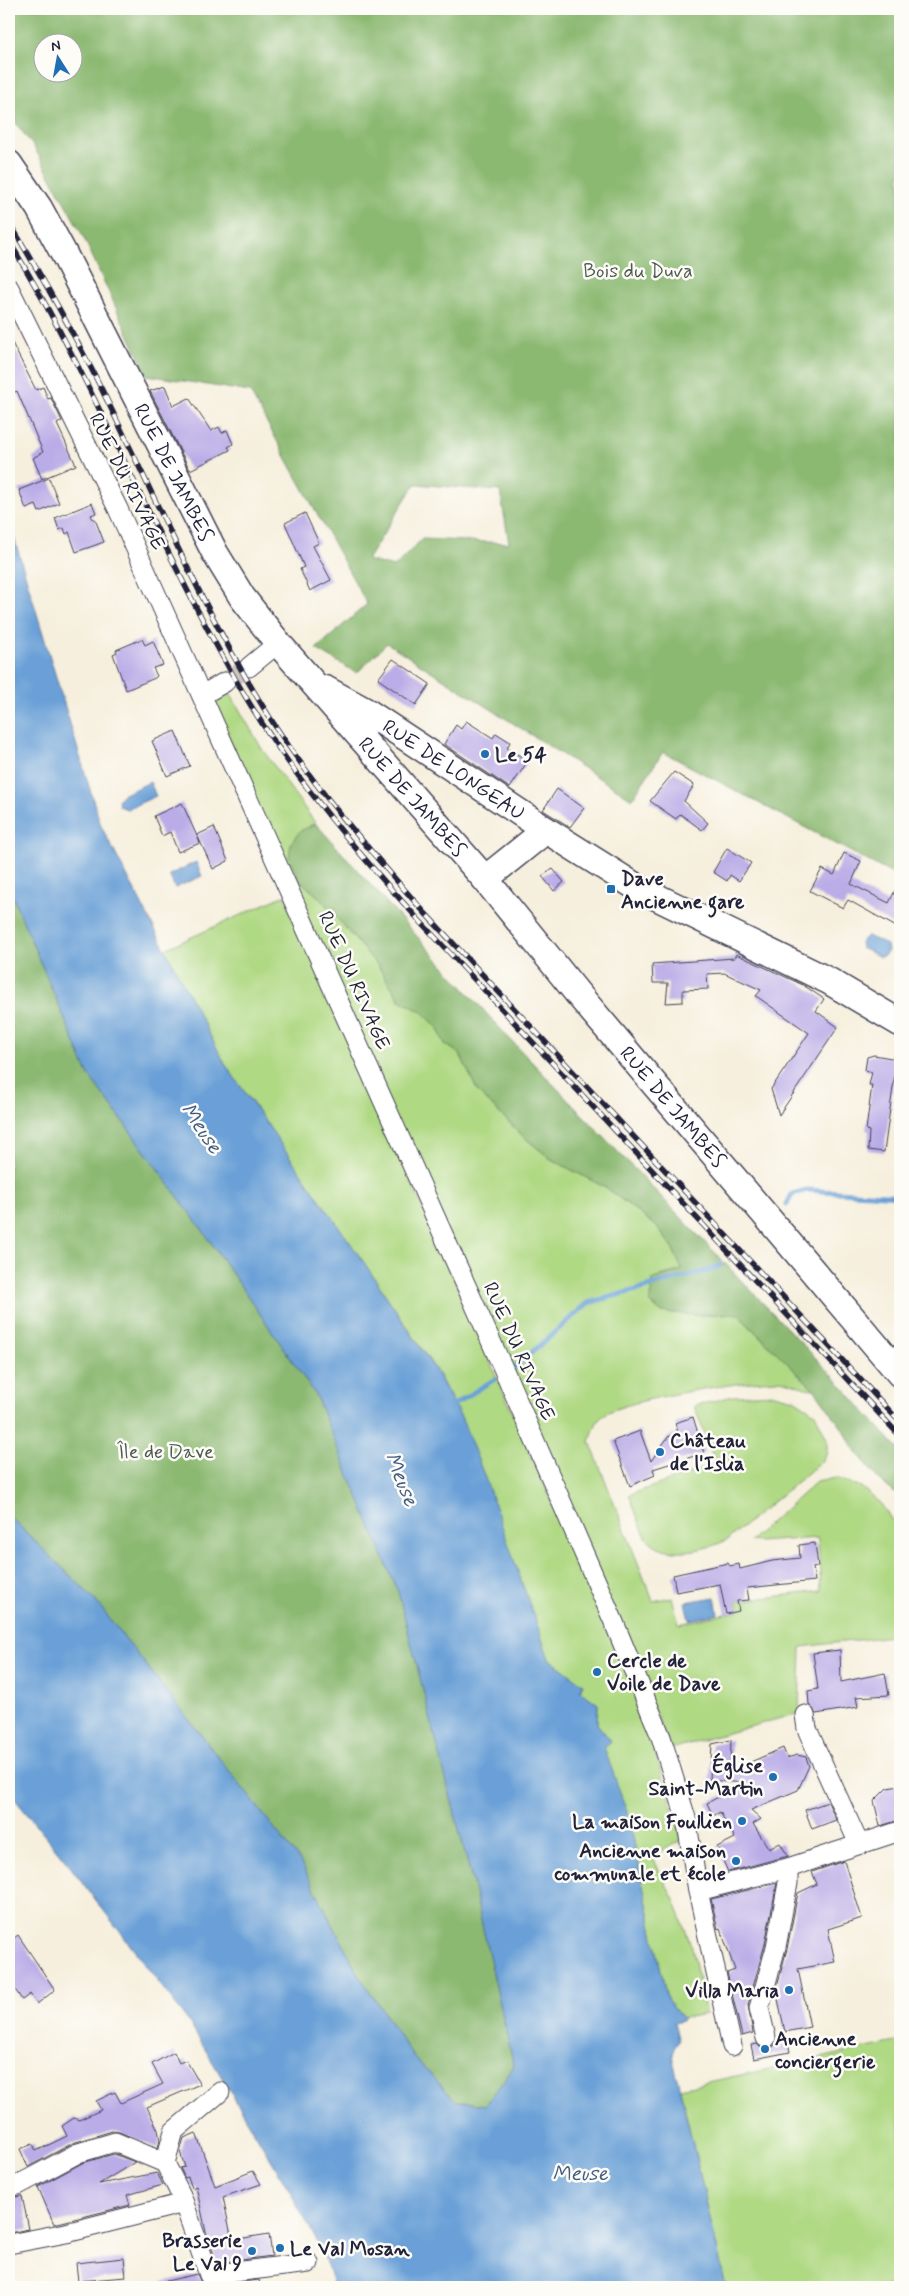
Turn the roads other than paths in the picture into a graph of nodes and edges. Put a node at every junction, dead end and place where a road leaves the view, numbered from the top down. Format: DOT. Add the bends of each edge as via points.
graph roads {
  1 [pos="9,164"];
  2 [pos="9,288"];
  3 [pos="278,643"];
  4 [pos="249,666"];
  5 [pos="309,680"];
  6 [pos="225,682"];
  7 [pos="202,695"];
  8 [pos="546,830"];
  9 [pos="485,879"];
  10 [pos="900,1023"];
  11 [pos="900,1374"];
  12 [pos="805,1715"];
  13 [pos="900,1831"];
  14 [pos="858,1844"];
  15 [pos="788,1868"];
  16 [pos="698,1891"];
  17 [pos="766,2038"];
  18 [pos="732,2046"];
  19 [pos="220,2092"];
  20 [pos="165,2164"];
  21 [pos="9,2187"];
  22 [pos="184,2203"];
  23 [pos="9,2244"];
  24 [pos="309,2263"];
  1 -- 3 [label="main road, RUE DE JAMBES" via="66,256 215,553 242,597"];
  2 -- 7 [label="street, RUE DU RIVAGE" via="118,509"];
  3 -- 4 [label="street"];
  3 -- 5 [label="main road, RUE DE JAMBES"];
  5 -- 8 [label="main road, RUE DE LONGEAU" via="369,713"];
  5 -- 9 [label="main road, RUE DE JAMBES"];
  6 -- 7 [label="street"];
  7 -- 16 [label="street, RUE DU RIVAGE" via="613,1620 664,1745 686,1818"];
  8 -- 9 [label="main road, RUE DE LONGEAU"];
  8 -- 10 [label="main road, RUE DE LONGEAU" via="638,888 829,981"];
  9 -- 11 [label="main road, RUE DE JAMBES" via="578,994"];
  12 -- 14 [label="street" via="807,1729"];
  13 -- 14 [label="street"];
  14 -- 15 [label="street"];
  15 -- 16 [label="street"];
  15 -- 17 [label="street" via="776,1946 759,2008"];
  16 -- 18 [label="street, RUE DU RIVAGE"];
  19 -- 20 [label="street" via="174,2131"];
  20 -- 21 [label="street" via="115,2142 78,2153"];
  20 -- 22 [label="street"];
  22 -- 23 [label="street"];
  22 -- 24 [label="street" via="209,2276"];
}
